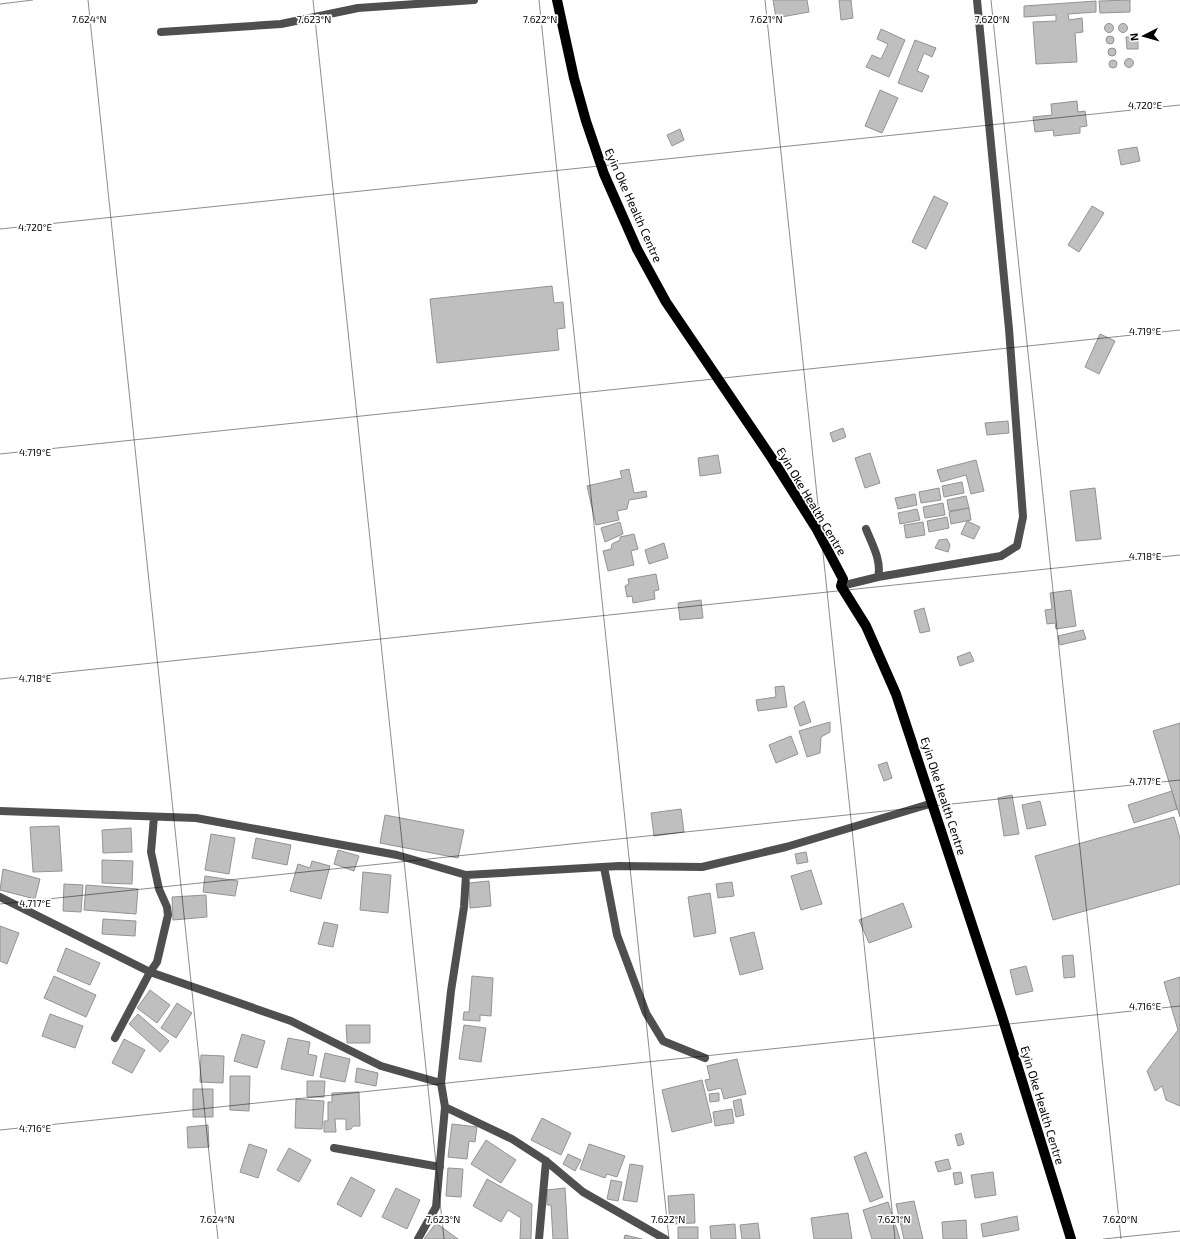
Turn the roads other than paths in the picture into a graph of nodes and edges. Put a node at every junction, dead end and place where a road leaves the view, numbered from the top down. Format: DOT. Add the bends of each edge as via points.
graph roads {
  1 [pos="474,0"];
  2 [pos="557,0"];
  3 [pos="978,0"];
  4 [pos="357,4"];
  5 [pos="161,32"];
  6 [pos="866,529"];
  7 [pos="878,577"];
  8 [pos="841,586"];
  9 [pos="933,803"];
  10 [pos="0,811"];
  11 [pos="154,817"];
  12 [pos="604,867"];
  13 [pos="466,875"];
  14 [pos="0,897"];
  15 [pos="150,972"];
  16 [pos="115,1038"];
  17 [pos="705,1058"];
  18 [pos="441,1083"];
  19 [pos="446,1107"];
  20 [pos="334,1148"];
  21 [pos="546,1161"];
  22 [pos="440,1167"];
  23 [pos="418,1239"];
  24 [pos="539,1239"];
  25 [pos="666,1239"];
  26 [pos="1071,1239"];
  1 -- 4 [label="street"];
  2 -- 8 [label="main road, Eyin Oke Health Centre" via="586,121 604,174 637,249 666,302 816,528 843,579"];
  3 -- 7 [label="street" via="1024,517 1017,546 1001,556"];
  4 -- 5 [label="street" via="281,24"];
  6 -- 7 [label="street" via="880,569"];
  7 -- 8 [label="street"];
  8 -- 9 [label="main road, Eyin Oke Health Centre" via="866,626 896,694"];
  9 -- 12 [label="street" via="786,847 702,867"];
  9 -- 26 [label="main road, Eyin Oke Health Centre"];
  10 -- 11 [label="street"];
  11 -- 13 [label="street" via="204,820 397,856"];
  11 -- 15 [label="street" via="151,852 168,915 157,962"];
  12 -- 13 [label="street"];
  12 -- 17 [label="street" via="617,935 646,1013 663,1041"];
  13 -- 18 [label="street"];
  14 -- 15 [label="street"];
  15 -- 16 [label="street"];
  15 -- 18 [label="street" via="291,1021 381,1066"];
  18 -- 19 [label="street"];
  19 -- 21 [label="street" via="512,1139"];
  19 -- 22 [label="street"];
  20 -- 22 [label="street"];
  21 -- 24 [label="street"];
  21 -- 25 [label="street" via="583,1192"];
  22 -- 23 [label="street" via="436,1207"];
}
